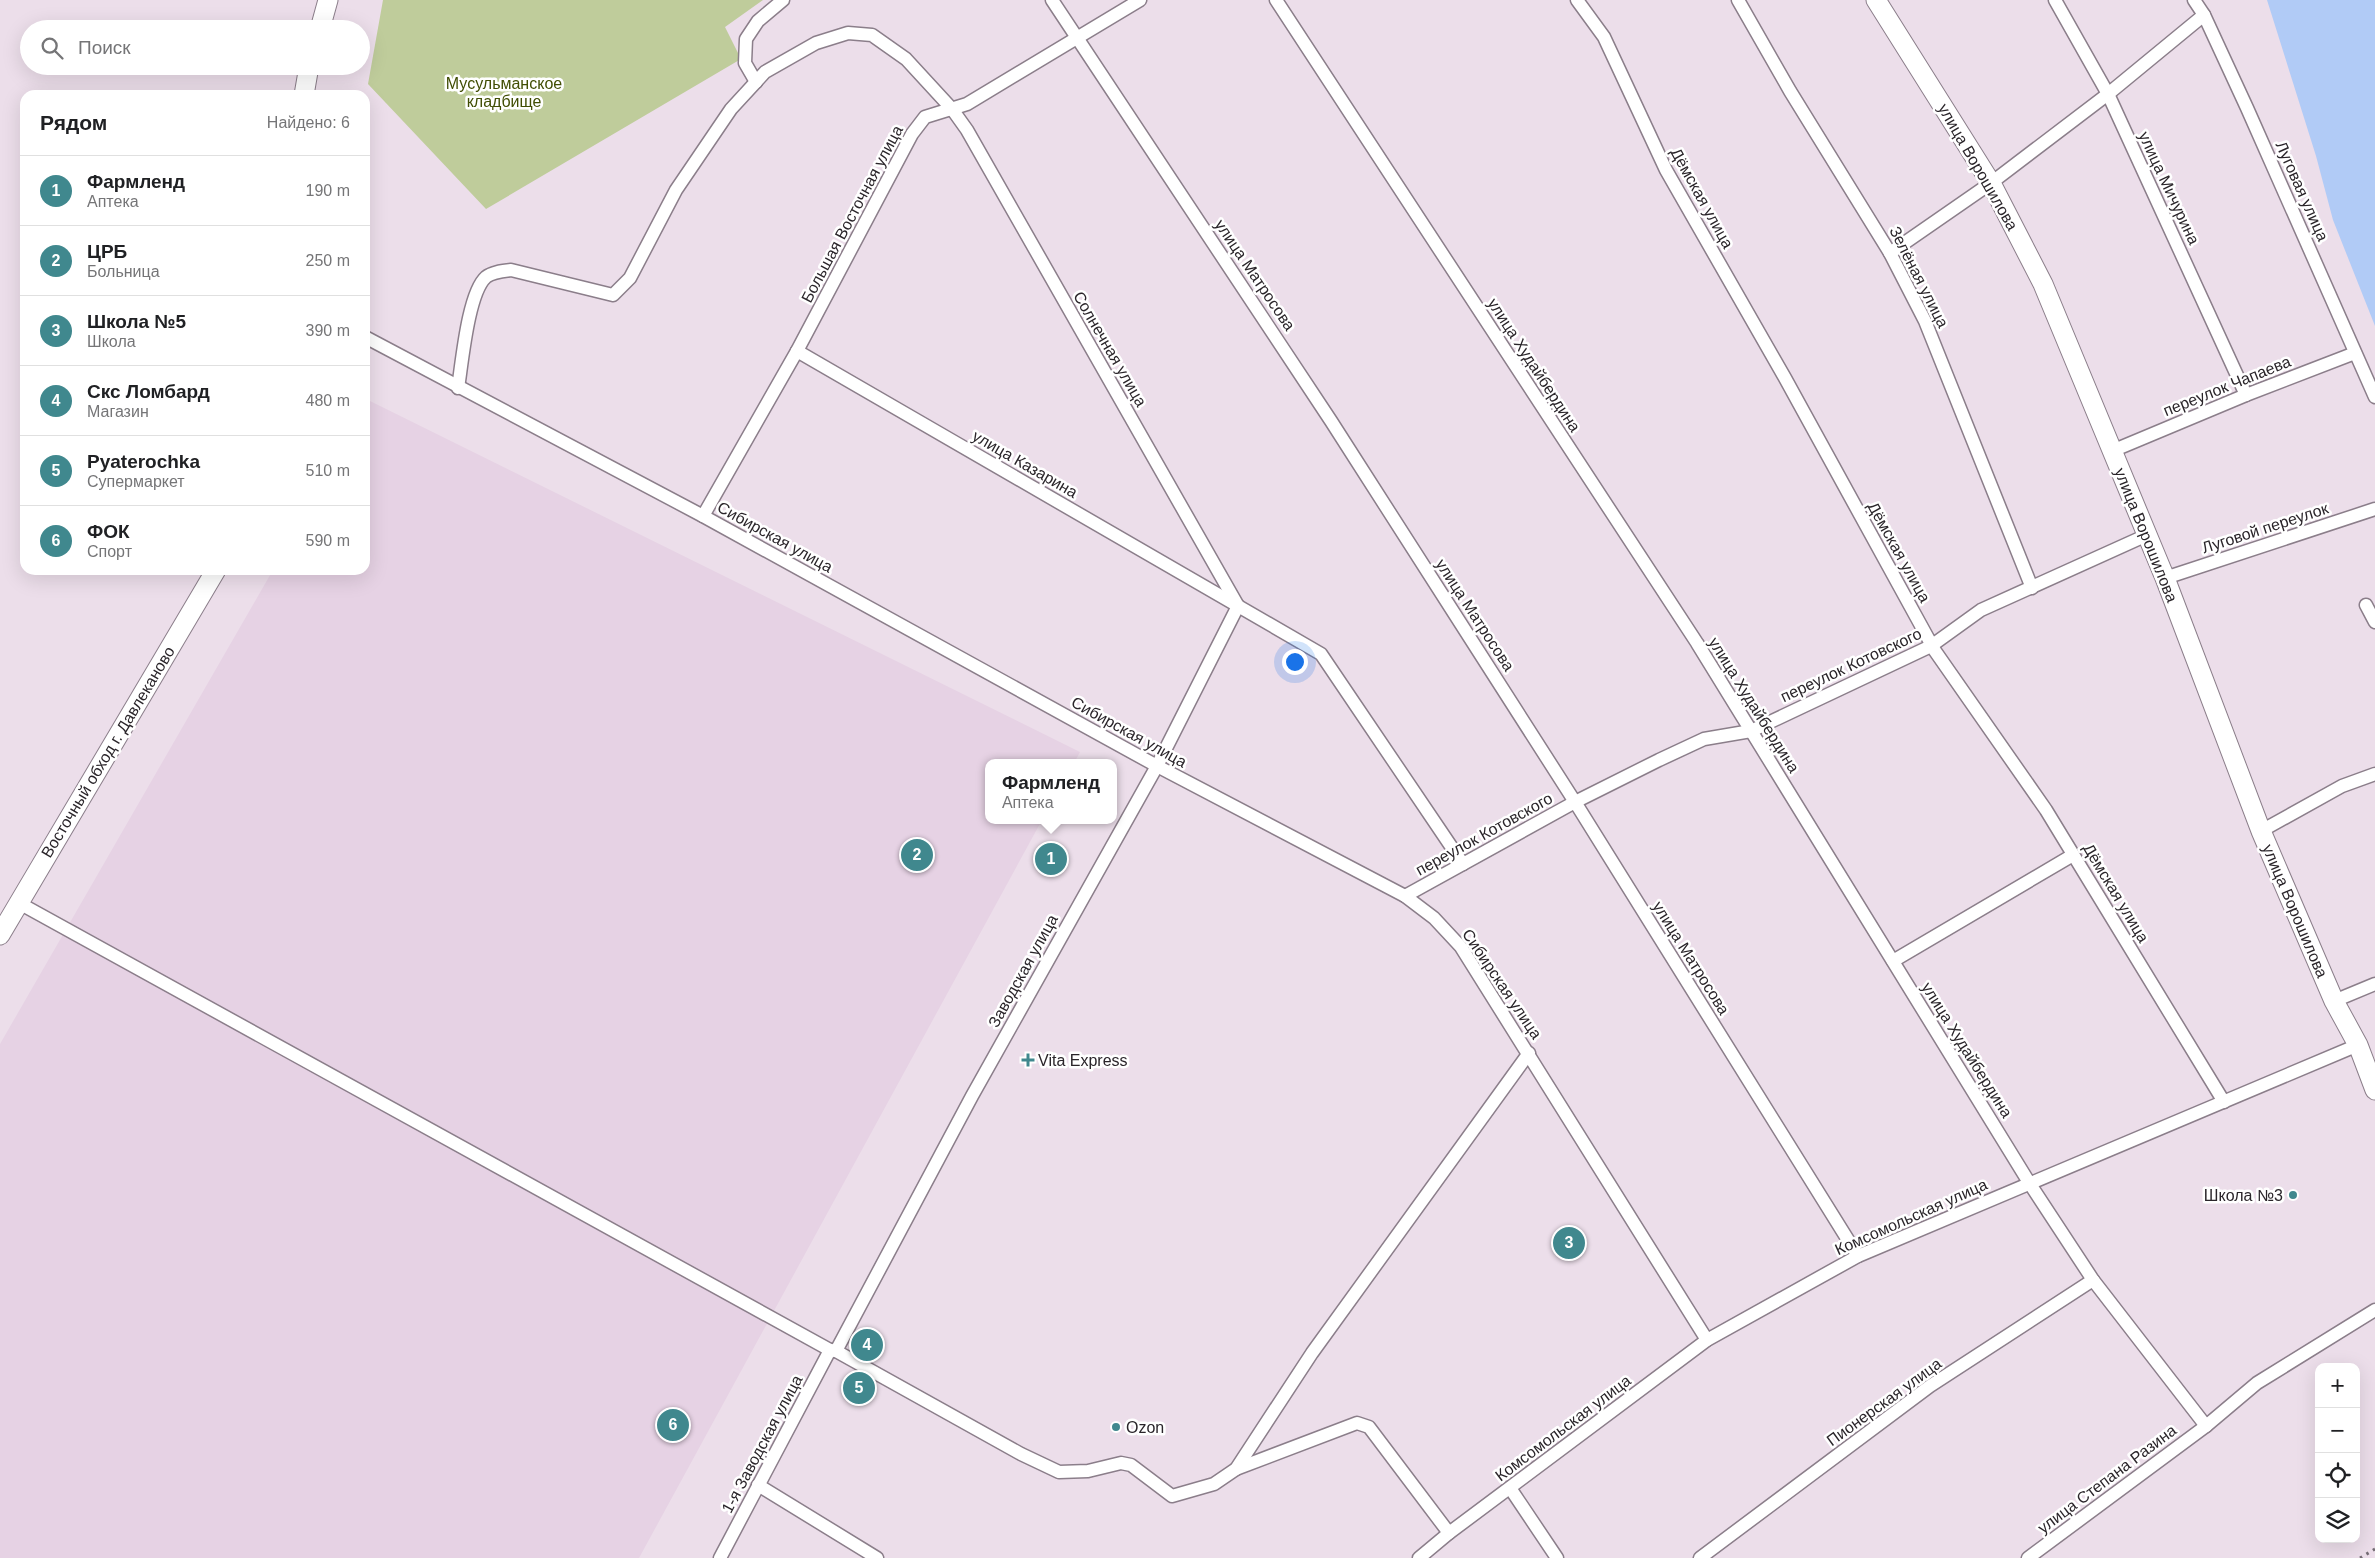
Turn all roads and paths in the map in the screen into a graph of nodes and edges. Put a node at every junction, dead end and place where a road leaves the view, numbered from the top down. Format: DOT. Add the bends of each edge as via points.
graph roads {
  1 [pos="328,0"];
  2 [pos="783,0"];
  3 [pos="1052,0"];
  4 [pos="1140,0"];
  5 [pos="1276,0"];
  6 [pos="1577,0"];
  7 [pos="1738,0"];
  8 [pos="1876,0"];
  9 [pos="2055,0"];
  10 [pos="2194,0"];
  11 [pos="2204,15"];
  12 [pos="322,20"];
  13 [pos="1077,38"];
  14 [pos="307,75"];
  15 [pos="756,82"];
  16 [pos="305,90"];
  17 [pos="2108,94"];
  18 [pos="952,108"];
  19 [pos="1991,183"];
  20 [pos="1890,253"];
  21 [pos="370,340"];
  22 [pos="797,351"];
  23 [pos="2355,353"];
  24 [pos="458,388"];
  25 [pos="2246,395"];
  26 [pos="2375,397"];
  27 [pos="2112,451"];
  28 [pos="2375,509"];
  29 [pos="702,516"];
  30 [pos="2147,535"];
  31 [pos="213,575"];
  32 [pos="2165,578"];
  33 [pos="2032,588"];
  34 [pos="2366,604"];
  35 [pos="1238,606"];
  36 [pos="2375,622"];
  37 [pos="1931,646"];
  38 [pos="1751,731"];
  39 [pos="1157,766"];
  40 [pos="2375,774"];
  41 [pos="1575,802"];
  42 [pos="2261,831"];
  43 [pos="2073,855"];
  44 [pos="1463,864"];
  45 [pos="1405,896"];
  46 [pos="19,903"];
  47 [pos="0,935"];
  48 [pos="1893,961"];
  49 [pos="2375,984"];
  50 [pos="2334,1001"];
  51 [pos="2358,1045"];
  52 [pos="1529,1053"];
  53 [pos="2375,1090"];
  54 [pos="2224,1102"];
  55 [pos="2030,1184"];
  56 [pos="1858,1256"];
  57 [pos="2093,1280"];
  58 [pos="2375,1310"];
  59 [pos="1707,1340"];
  60 [pos="833,1351"];
  61 [pos="2206,1426"];
  62 [pos="1236,1469"];
  63 [pos="758,1485"];
  64 [pos="1510,1488"];
  65 [pos="1448,1534"];
  66 [pos="720,1558"];
  67 [pos="877,1558"];
  68 [pos="1419,1558"];
  69 [pos="1557,1558"];
  70 [pos="1700,1558"];
  71 [pos="2028,1558"];
  1 -- 12 [label="street"];
  2 -- 15 [label="street" via="758,21 746,39 745,63"];
  3 -- 13 [label="street, улица Матросова"];
  4 -- 13 [label="street, Большая Восточная улица"];
  5 -- 38 [label="street, улица Худайбердина"];
  6 -- 37 [label="street, Дёмская улица" via="1604,37 1666,170 1785,378"];
  7 -- 20 [label="street, Зелёная улица"];
  8 -- 19 [label="street, улица Ворошилова"];
  9 -- 17 [label="street, улица Мичурина"];
  10 -- 11 [label="street, Луговая улица"];
  11 -- 17 [label="street"];
  11 -- 23 [label="street, Луговая улица"];
  13 -- 18 [label="street, Большая Восточная улица" via="967,104"];
  13 -- 41 [label="street, улица Матросова" via="1302,376"];
  14 -- 16 [label="street"];
  15 -- 18 [label="street, Солнечная улица" via="765,72 816,43 848,33 872,36 906,60"];
  15 -- 24 [label="street, Солнечная улица" via="731,109 676,190 630,278 613,295 511,270 485,278 473,298"];
  17 -- 19 [label="street"];
  17 -- 25 [label="street, улица Мичурина"];
  18 -- 22 [label="street, Большая Восточная улица" via="925,117 912,134"];
  18 -- 35 [label="street, Солнечная улица"];
  19 -- 20 [label="street"];
  19 -- 27 [label="street, улица Ворошилова" via="2043,284"];
  20 -- 33 [label="street, Зелёная улица" via="1925,321"];
  21 -- 24 [label="street, Сибирская улица"];
  22 -- 29 [label="street, Большая Восточная улица"];
  22 -- 35 [label="street, улица Казарина"];
  23 -- 25 [label="street, переулок Чапаева"];
  23 -- 26 [label="street, Луговая улица"];
  24 -- 29 [label="street, Сибирская улица"];
  25 -- 27 [label="street, переулок Чапаева"];
  27 -- 30 [label="street, улица Ворошилова"];
  28 -- 32 [label="street, Луговой переулок"];
  29 -- 39 [label="street, Сибирская улица"];
  30 -- 32 [label="street, улица Ворошилова"];
  30 -- 33 [label="street, переулок Котовского"];
  31 -- 46 [label="street, Восточный обход г. Давлеканово"];
  32 -- 42 [label="street, улица Ворошилова"];
  33 -- 37 [label="street, переулок Котовского" via="1981,610"];
  34 -- 36 [label="street"];
  35 -- 39 [label="street, Заводская улица"];
  35 -- 44 [label="street, улица Казарина" via="1321,654"];
  37 -- 38 [label="street, переулок Котовского"];
  37 -- 43 [label="street, Дёмская улица" via="2046,810"];
  38 -- 41 [label="street, переулок Котовского" via="1704,739"];
  38 -- 48 [label="street, улица Худайбердина"];
  39 -- 45 [label="street, Сибирская улица"];
  39 -- 60 [label="street, Заводская улица"];
  40 -- 42 [label="street" via="2342,786"];
  41 -- 44 [label="street, переулок Котовского"];
  41 -- 56 [label="street, улица Матросова"];
  42 -- 50 [label="street, улица Ворошилова"];
  43 -- 48 [label="street"];
  43 -- 54 [label="street, Дёмская улица"];
  44 -- 45 [label="street, переулок Котовского"];
  45 -- 52 [label="street, Сибирская улица" via="1434,918 1461,947"];
  46 -- 47 [label="street, Восточный обход г. Давлеканово"];
  46 -- 60 [label="street"];
  48 -- 55 [label="street, улица Худайбердина"];
  49 -- 50 [label="street"];
  50 -- 51 [label="street, улица Ворошилова"];
  51 -- 53 [label="street, улица Ворошилова"];
  51 -- 54 [label="street, Комсомольская улица"];
  52 -- 59 [label="street, Сибирская улица"];
  52 -- 62 [label="street" via="1318,1345"];
  54 -- 55 [label="street, Комсомольская улица"];
  55 -- 56 [label="street, Комсомольская улица"];
  55 -- 57 [label="street, улица Худайбердина"];
  56 -- 59 [label="street, Комсомольская улица"];
  57 -- 61 [label="street, улица Худайбердина"];
  57 -- 70 [label="street, Пионерская улица" via="1930,1386"];
  58 -- 61 [label="street, улица Степана Разина" via="2257,1383"];
  59 -- 64 [label="street, Комсомольская улица"];
  60 -- 62 [label="street" via="1060,1472 1121,1463 1131,1465 1172,1496 1214,1484"];
  60 -- 63 [label="street, 1-я Заводская улица"];
  61 -- 71 [label="street, улица Степана Разина"];
  62 -- 65 [label="street" via="1357,1423 1369,1427"];
  63 -- 66 [label="street, 1-я Заводская улица"];
  63 -- 67 [label="street"];
  64 -- 65 [label="street, Комсомольская улица"];
  64 -- 69 [label="street"];
  65 -- 68 [label="street, Комсомольская улица"];
}
